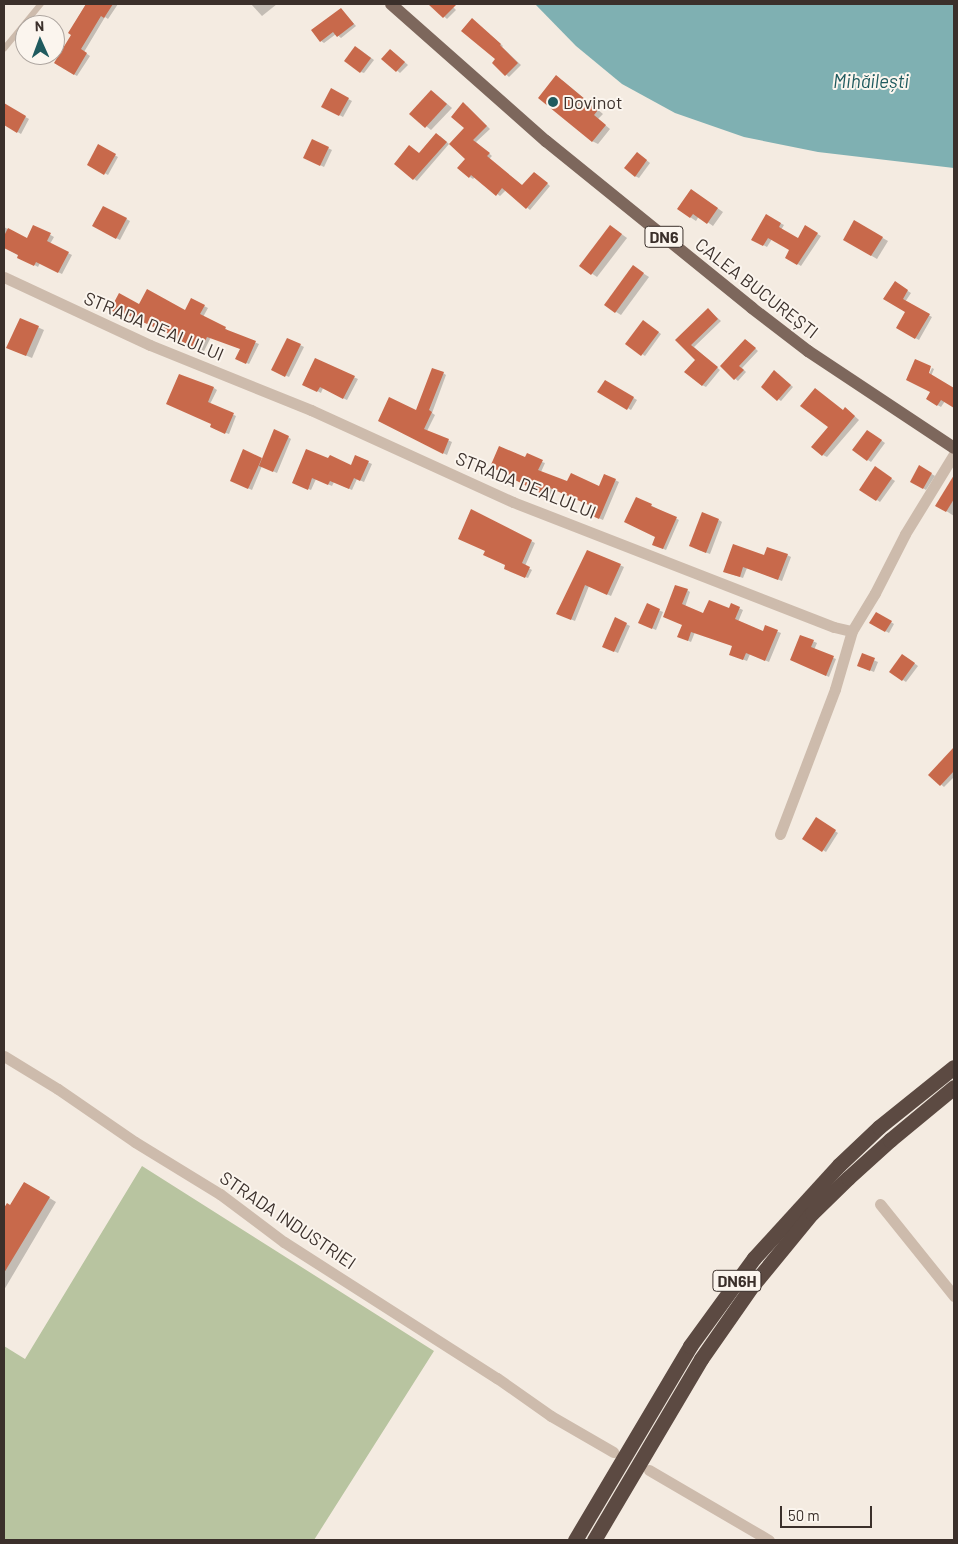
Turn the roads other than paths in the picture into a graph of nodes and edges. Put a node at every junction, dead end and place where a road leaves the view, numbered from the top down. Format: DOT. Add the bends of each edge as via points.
graph roads {
  1 [pos="41,4"];
  2 [pos="392,4"];
  3 [pos="4,49"];
  4 [pos="4,277"];
  5 [pos="954,448"];
  6 [pos="954,454"];
  7 [pos="852,632"];
  8 [pos="780,834"];
  9 [pos="4,1056"];
  10 [pos="954,1066"];
  11 [pos="954,1087"];
  12 [pos="880,1204"];
  13 [pos="954,1296"];
  14 [pos="613,1452"];
  15 [pos="649,1470"];
  16 [pos="575,1540"];
  17 [pos="594,1540"];
  18 [pos="768,1540"];
  1 -- 3 [label="lane"];
  2 -- 5 [label="main road, CALEA BUCUREȘTI / DN6" via="546,141 752,308 808,351"];
  4 -- 7 [label="street, STRADA DEALULUI" via="150,346 311,410 513,502"];
  6 -- 7 [label="street" via="905,534"];
  7 -- 8 [label="street"];
  9 -- 14 [label="street, STRADA INDUSTRIEI" via="220,1194 284,1242 498,1378 551,1416"];
  10 -- 16 [label="highway, DN6H" via="879,1127 794,1212 754,1258 690,1346"];
  11 -- 17 [label="highway, DN6H" via="890,1140 812,1213 752,1286 701,1359"];
  12 -- 13 [label="street"];
  15 -- 18 [label="street"];
}
